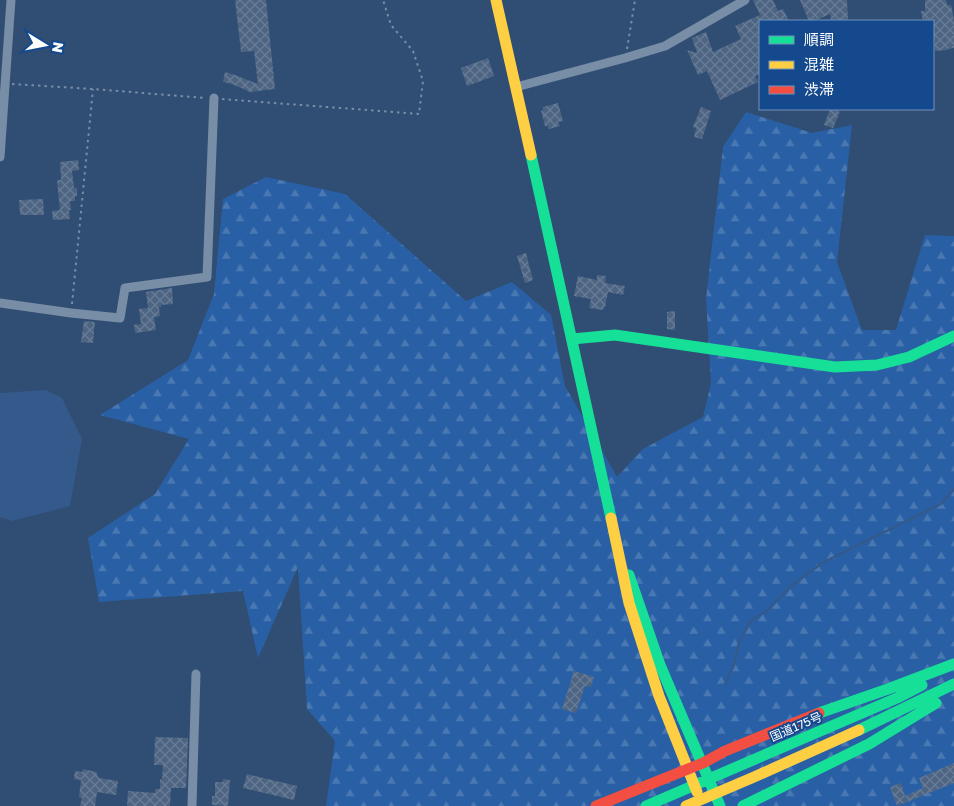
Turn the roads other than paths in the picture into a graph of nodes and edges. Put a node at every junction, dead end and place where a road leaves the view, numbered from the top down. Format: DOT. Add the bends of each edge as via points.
graph roads {
  1 [pos="11,0"];
  2 [pos="496,0"];
  3 [pos="745,0"];
  4 [pos="516,87"];
  5 [pos="214,98"];
  6 [pos="0,157"];
  7 [pos="0,303"];
  8 [pos="954,336"];
  9 [pos="572,339"];
  10 [pos="613,530"];
  11 [pos="954,664"];
  12 [pos="954,669"];
  13 [pos="196,674"];
  14 [pos="954,684"];
  15 [pos="954,691"];
  16 [pos="703,763"];
  17 [pos="688,769"];
  18 [pos="192,806"];
  19 [pos="596,806"];
  20 [pos="646,806"];
  21 [pos="686,806"];
  22 [pos="703,806"];
  23 [pos="720,806"];
  24 [pos="742,806"];
  1 -- 6 [label="street"];
  2 -- 4 [label="main road"];
  3 -- 4 [label="street" via="665,46"];
  4 -- 9 [label="main road"];
  5 -- 7 [label="street" via="207,277 124,288 120,318"];
  8 -- 9 [label="main road" via="909,357 877,365 835,367 615,335"];
  9 -- 10 [label="main road"];
  10 -- 16 [label="main road" via="660,665"];
  10 -- 17 [label="main road" via="637,631"];
  11 -- 16 [label="main road" via="834,707"];
  12 -- 20 [label="main road, 国道175号" via="897,698"];
  13 -- 18 [label="street"];
  14 -- 21 [label="main road"];
  15 -- 24 [label="main road" via="869,744"];
  16 -- 17 [label="main road"];
  16 -- 23 [label="main road"];
  17 -- 19 [label="main road"];
  17 -- 22 [label="main road"];
}
